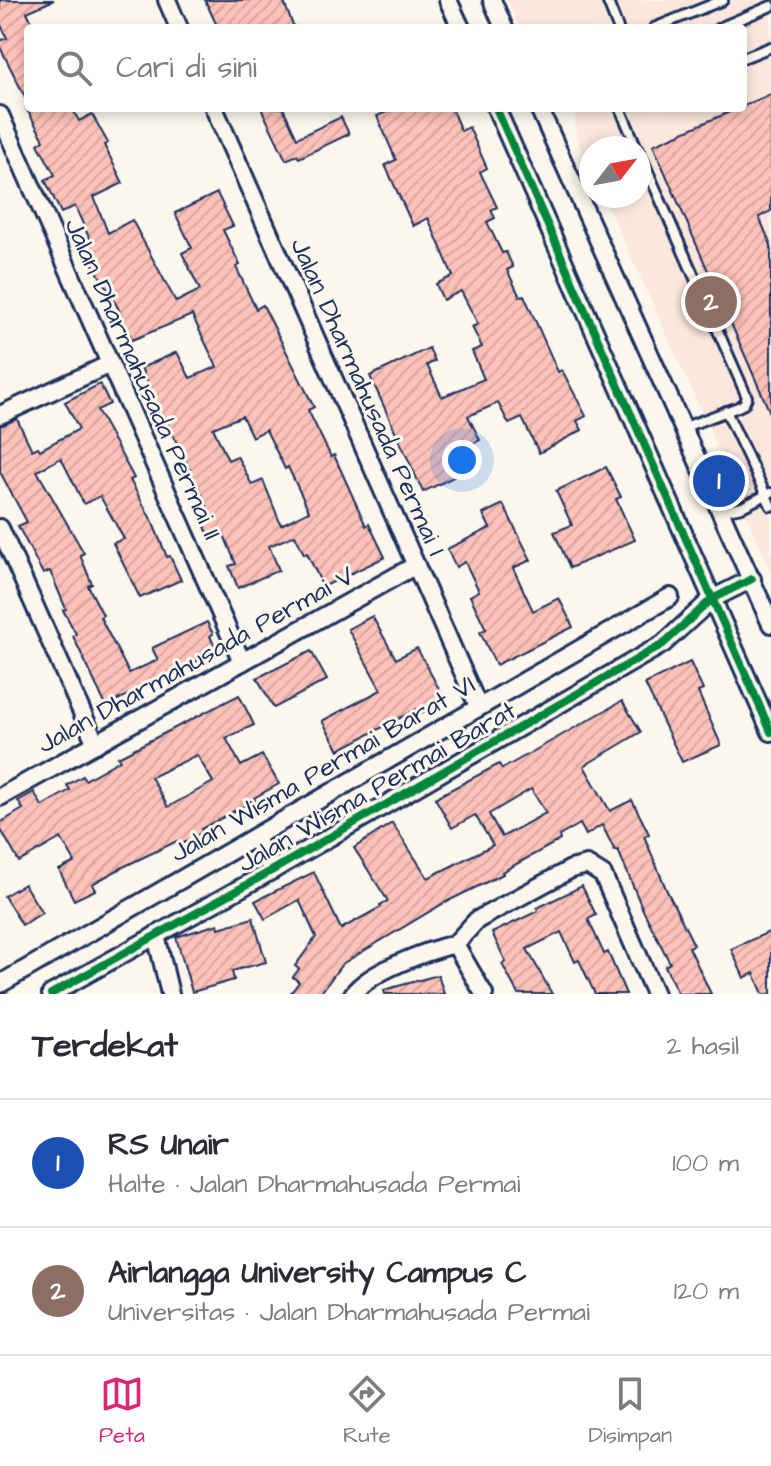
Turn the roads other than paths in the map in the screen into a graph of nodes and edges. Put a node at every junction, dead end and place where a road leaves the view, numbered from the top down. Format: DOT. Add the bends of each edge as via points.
graph roads {
  1 [pos="167,0"];
  2 [pos="448,0"];
  3 [pos="492,0"];
  4 [pos="607,0"];
  5 [pos="723,0"];
  6 [pos="771,6"];
  7 [pos="177,24"];
  8 [pos="459,24"];
  9 [pos="502,24"];
  10 [pos="616,24"];
  11 [pos="664,24"];
  12 [pos="728,24"];
  13 [pos="771,47"];
  14 [pos="747,56"];
  15 [pos="216,112"];
  16 [pos="498,112"];
  17 [pos="541,112"];
  18 [pos="622,112"];
  19 [pos="0,115"];
  20 [pos="632,136"];
  21 [pos="651,179"];
  22 [pos="110,364"];
  23 [pos="726,411"];
  24 [pos="0,415"];
  25 [pos="682,428"];
  26 [pos="768,494"];
  27 [pos="771,506"];
  28 [pos="722,511"];
  29 [pos="0,528"];
  30 [pos="416,565"];
  31 [pos="752,579"];
  32 [pos="670,597"];
  33 [pos="712,599"];
  34 [pos="771,624"];
  35 [pos="242,662"];
  36 [pos="478,706"];
  37 [pos="771,732"];
  38 [pos="96,744"];
  39 [pos="0,797"];
  40 [pos="254,838"];
  41 [pos="273,870"];
  42 [pos="156,935"];
  43 [pos="455,944"];
  44 [pos="0,984"];
  45 [pos="51,994"];
  46 [pos="170,994"];
  47 [pos="353,994"];
  48 [pos="484,994"];
  49 [pos="655,994"];
  1 -- 7 [label="street"];
  2 -- 8 [label="street"];
  3 -- 9 [label="street"];
  4 -- 10 [label="lane"];
  5 -- 11 [label="lane"];
  6 -- 12 [label="lane"];
  13 -- 14 [label="lane"];
  15 -- 30 [label="street, Jalan Dharmahusada Permai I"];
  16 -- 33 [label="street"];
  17 -- 25 [label="street"];
  18 -- 20 [label="lane"];
  19 -- 22 [label="street, Jalan Dharmahusada Permai II"];
  21 -- 23 [label="lane" via="746,392 744,404"];
  22 -- 24 [label="street"];
  22 -- 35 [label="street, Jalan Dharmahusada Permai II"];
  23 -- 25 [label="lane"];
  23 -- 26 [label="lane"];
  25 -- 28 [label="street"];
  26 -- 27 [label="lane"];
  26 -- 28 [label="lane"];
  28 -- 31 [label="street"];
  29 -- 38 [label="street"];
  30 -- 35 [label="street, Jalan Dharmahusada Permai V"];
  30 -- 36 [label="street, Jalan Dharmahusada Permai I"];
  31 -- 33 [label="street, Jalan Wisma Permai Barat"];
  31 -- 34 [label="street"];
  32 -- 36 [label="street, Jalan Wisma Permai Barat VI"];
  33 -- 37 [label="street"];
  33 -- 41 [label="street, Jalan Wisma Permai Barat" via="663,644"];
  35 -- 38 [label="street, Jalan Dharmahusada Permai V"];
  36 -- 40 [label="street, Jalan Wisma Permai Barat VI"];
  38 -- 39 [label="street, Jalan Dharmahusada Permai V"];
  40 -- 41 [label="street"];
  40 -- 44 [label="street, Jalan Wisma Permai Barat VI"];
  41 -- 42 [label="street, Jalan Wisma Permai Barat"];
  42 -- 45 [label="street, Jalan Wisma Permai Barat"];
  42 -- 46 [label="street"];
  43 -- 47 [label="street" via="361,983"];
  43 -- 48 [label="street"];
  43 -- 49 [label="street" via="477,920 587,865 603,875"];
}
